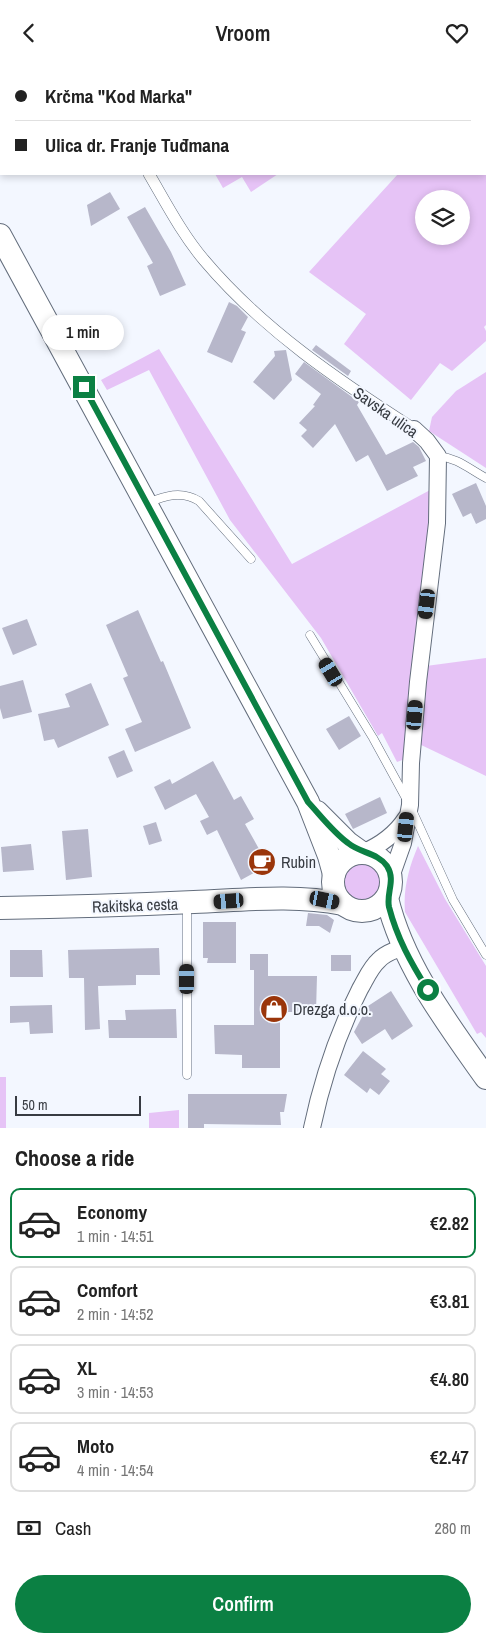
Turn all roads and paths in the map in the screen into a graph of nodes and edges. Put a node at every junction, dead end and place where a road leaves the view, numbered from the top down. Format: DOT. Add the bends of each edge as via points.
graph roads {
  1 [pos="150,175"];
  2 [pos="0,235"];
  3 [pos="414,429"];
  4 [pos="438,456"];
  5 [pos="486,478"];
  6 [pos="147,503"];
  7 [pos="251,559"];
  8 [pos="310,635"];
  9 [pos="308,802"];
  10 [pos="408,810"];
  11 [pos="362,853"];
  12 [pos="334,874"];
  13 [pos="389,887"];
  14 [pos="270,898"];
  15 [pos="187,903"];
  16 [pos="0,908"];
  17 [pos="353,908"];
  18 [pos="401,944"];
  19 [pos="486,955"];
  20 [pos="484,1070"];
  21 [pos="187,1075"];
  22 [pos="312,1128"];
  1 -- 3 [label="street, Savska ulica" via="204,261 232,290 316,362"];
  2 -- 6 [label="main road"];
  3 -- 4 [label="street, Savska ulica"];
  4 -- 5 [label="lane" via="464,463"];
  4 -- 10 [label="street" via="437,523 418,682"];
  6 -- 7 [label="lane" via="164,497 189,495 199,501"];
  6 -- 9 [label="main road"];
  8 -- 10 [label="lane" via="373,738"];
  9 -- 11 [label="main road"];
  9 -- 12 [label="main road"];
  10 -- 11 [label="street" via="392,836"];
  10 -- 13 [label="street" via="403,843"];
  10 -- 19 [label="lane" via="453,900"];
  11 -- 12 [label="main road" via="347,857"];
  11 -- 13 [label="main road" via="381,859 388,867"];
  12 -- 14 [label="main road, Rakitska cesta"];
  12 -- 17 [label="main road" via="336,894"];
  13 -- 17 [label="main road" via="373,909"];
  13 -- 18 [label="main road"];
  14 -- 15 [label="main road, Rakitska cesta"];
  14 -- 17 [label="main road, Rakitska cesta" via="325,900"];
  15 -- 16 [label="main road, Rakitska cesta"];
  15 -- 21 [label="lane"];
  17 -- 18 [label="main road"];
  18 -- 20 [label="main road" via="446,1020"];
  18 -- 22 [label="street" via="378,960 354,1002 331,1058"];
}
